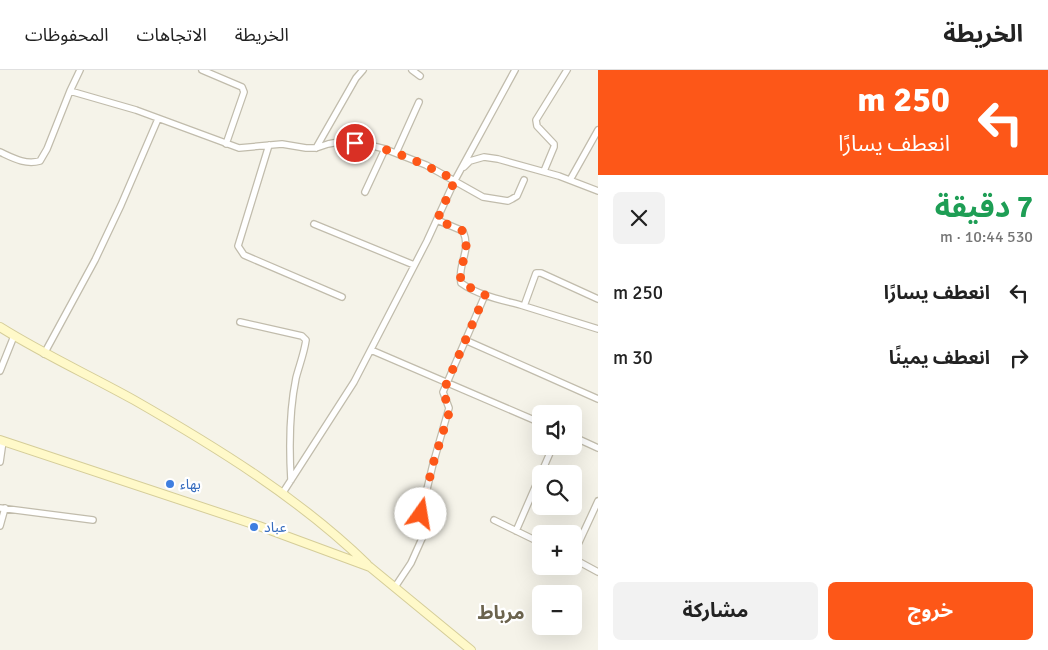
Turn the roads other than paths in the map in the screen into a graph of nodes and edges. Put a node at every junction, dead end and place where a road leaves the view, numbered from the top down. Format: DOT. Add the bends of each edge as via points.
graph roads {
  1 [pos="80,70"];
  2 [pos="202,70"];
  3 [pos="363,70"];
  4 [pos="412,70"];
  5 [pos="515,70"];
  6 [pos="566,70"];
  7 [pos="420,76"];
  8 [pos="70,91"];
  9 [pos="419,102"];
  10 [pos="158,119"];
  11 [pos="598,130"];
  12 [pos="226,144"];
  13 [pos="269,145"];
  14 [pos="316,148"];
  15 [pos="385,149"];
  16 [pos="0,152"];
  17 [pos="396,153"];
  18 [pos="461,169"];
  19 [pos="544,171"];
  20 [pos="455,180"];
  21 [pos="524,180"];
  22 [pos="570,180"];
  23 [pos="598,191"];
  24 [pos="365,192"];
  25 [pos="437,220"];
  26 [pos="314,224"];
  27 [pos="414,265"];
  28 [pos="485,295"];
  29 [pos="342,297"];
  30 [pos="598,299"];
  31 [pos="524,306"];
  32 [pos="240,322"];
  33 [pos="0,328"];
  34 [pos="598,329"];
  35 [pos="14,336"];
  36 [pos="464,340"];
  37 [pos="371,350"];
  38 [pos="44,354"];
  39 [pos="0,371"];
  40 [pos="447,382"];
  41 [pos="598,399"];
  42 [pos="532,419"];
  43 [pos="2,441"];
  44 [pos="582,441"];
  45 [pos="598,448"];
  46 [pos="549,455"];
  47 [pos="0,462"];
  48 [pos="291,480"];
  49 [pos="282,494"];
  50 [pos="598,501"];
  51 [pos="2,508"];
  52 [pos="94,520"];
  53 [pos="494,520"];
  54 [pos="0,526"];
  55 [pos="516,531"];
  56 [pos="582,536"];
  57 [pos="532,539"];
  58 [pos="582,563"];
  59 [pos="370,567"];
  60 [pos="598,572"];
  61 [pos="395,587"];
  62 [pos="472,650"];
  1 -- 8 [label="street"];
  2 -- 12 [label="street" via="242,87 244,92"];
  3 -- 14 [label="street"];
  4 -- 7 [label="street"];
  5 -- 18 [label="street"];
  6 -- 19 [label="street" via="536,120 537,126 554,144"];
  8 -- 10 [label="street"];
  8 -- 16 [label="street" via="40,161 24,162"];
  9 -- 17 [label="street"];
  10 -- 12 [label="street"];
  10 -- 38 [label="street" via="95,260"];
  11 -- 22 [label="street"];
  12 -- 13 [label="street" via="240,148"];
  13 -- 14 [label="street"];
  13 -- 29 [label="street" via="238,246 240,251"];
  14 -- 15 [label="street" via="344,142"];
  15 -- 17 [label="street"];
  15 -- 24 [label="street"];
  17 -- 20 [label="street"];
  18 -- 19 [label="street" via="470,161 484,157"];
  18 -- 20 [label="street"];
  19 -- 22 [label="street"];
  20 -- 21 [label="street" via="483,197 508,201 517,196"];
  20 -- 25 [label="street"];
  22 -- 23 [label="street"];
  25 -- 27 [label="street"];
  25 -- 28 [label="street" via="463,231 467,241 461,283"];
  26 -- 27 [label="street"];
  27 -- 37 [label="street"];
  28 -- 31 [label="street"];
  28 -- 36 [label="street"];
  30 -- 31 [label="street" via="536,273"];
  31 -- 34 [label="street"];
  32 -- 48 [label="street" via="302,336 306,340 293,403 289,444"];
  33 -- 35 [label="street"];
  35 -- 38 [label="street"];
  35 -- 39 [label="street"];
  36 -- 40 [label="street"];
  36 -- 41 [label="street"];
  37 -- 40 [label="street"];
  37 -- 48 [label="street"];
  38 -- 49 [label="street" via="132,400 236,462"];
  40 -- 42 [label="street"];
  40 -- 61 [label="street" via="443,392 449,408 421,514 424,534 411,563"];
  43 -- 47 [label="street"];
  43 -- 59 [label="street" via="259,526"];
  44 -- 45 [label="street"];
  46 -- 55 [label="street"];
  48 -- 49 [label="street"];
  49 -- 59 [label="street"];
  50 -- 56 [label="street"];
  51 -- 52 [label="street"];
  51 -- 54 [label="street"];
  53 -- 55 [label="street"];
  55 -- 57 [label="street"];
  58 -- 60 [label="street"];
  59 -- 61 [label="street"];
  61 -- 62 [label="street"];
}
